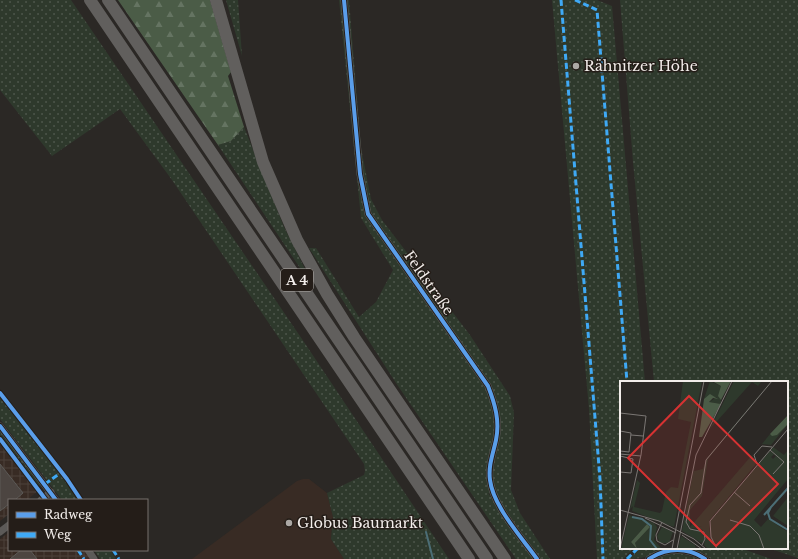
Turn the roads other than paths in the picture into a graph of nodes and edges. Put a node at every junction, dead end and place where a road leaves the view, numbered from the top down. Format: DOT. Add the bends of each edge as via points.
graph roads {
  1 [pos="90,0"];
  2 [pos="108,0"];
  3 [pos="216,0"];
  4 [pos="344,0"];
  5 [pos="0,426"];
  6 [pos="51,492"];
  7 [pos="43,499"];
  8 [pos="55,499"];
  9 [pos="8,526"];
  10 [pos="0,532"];
  11 [pos="469,559"];
  12 [pos="487,559"];
  13 [pos="505,559"];
  14 [pos="537,559"];
  15 [pos="649,559"];
  16 [pos="705,559"];
  1 -- 11 [label="highway, A 4"];
  2 -- 12 [label="highway, A 4"];
  3 -- 13 [label="highway" via="263,162 297,240 354,338"];
  4 -- 14 [label="street, Feldstraße" via="360,174 368,214 488,386 497,411 498,424 497,439 489,467 492,492"];
  5 -- 6 [label="street"];
  6 -- 7 [label="street"];
  6 -- 8 [label="street"];
  9 -- 10 [label="street"];
  15 -- 16 [label="street" via="657,554 677,550 693,552"];
}
